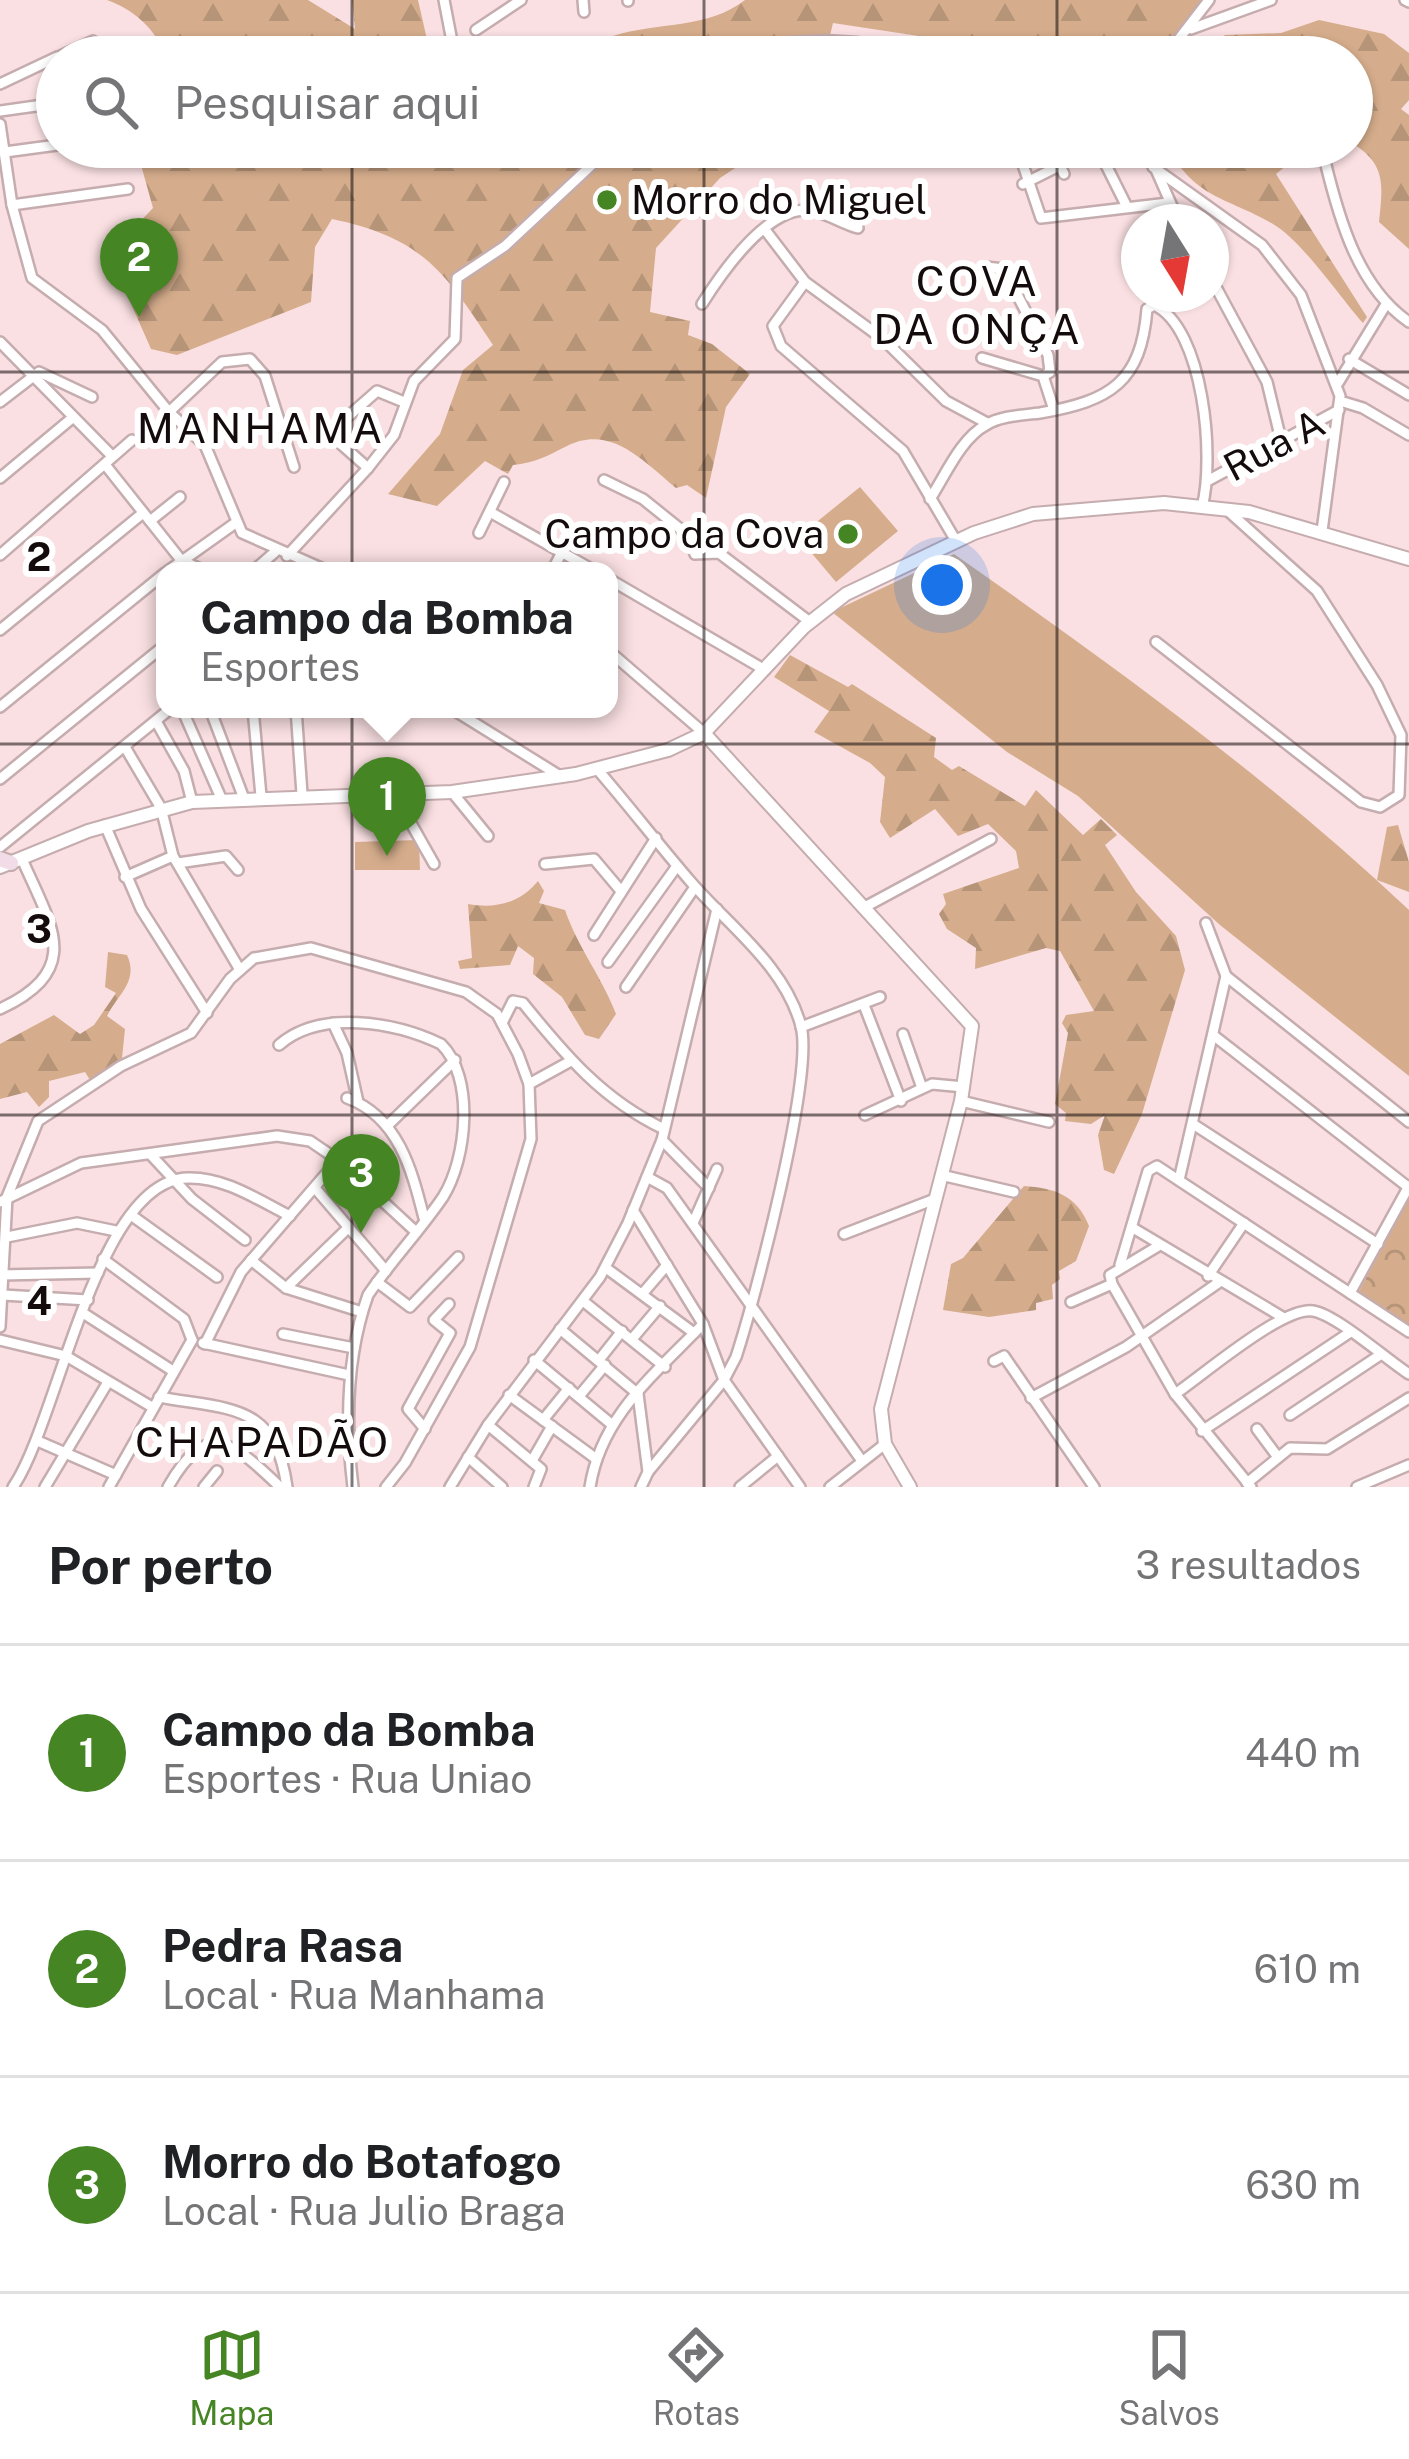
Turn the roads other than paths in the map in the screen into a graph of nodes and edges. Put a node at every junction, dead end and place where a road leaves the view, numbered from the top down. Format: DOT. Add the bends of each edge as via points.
graph roads {
  1 [pos="444,0"];
  2 [pos="521,0"];
  3 [pos="1209,0"];
  4 [pos="1271,0"];
  5 [pos="1191,29"];
  6 [pos="476,30"];
  7 [pos="451,36"];
  8 [pos="1184,36"];
  9 [pos="36,67"];
  10 [pos="0,84"];
  11 [pos="36,107"];
  12 [pos="0,111"];
  13 [pos="0,124"];
  14 [pos="36,148"];
  15 [pos="4,152"];
  16 [pos="589,168"];
  17 [pos="1023,168"];
  18 [pos="1061,168"];
  19 [pos="1107,168"];
  20 [pos="1153,168"];
  21 [pos="1154,168"];
  22 [pos="1327,168"];
  23 [pos="4,181"];
  24 [pos="1027,183"];
  25 [pos="128,189"];
  26 [pos="1168,203"];
  27 [pos="1125,204"];
  28 [pos="1147,204"];
  29 [pos="12,206"];
  30 [pos="1121,206"];
  31 [pos="858,228"];
  32 [pos="766,231"];
  33 [pos="986,267"];
  34 [pos="805,282"];
  35 [pos="702,304"];
  36 [pos="1385,306"];
  37 [pos="1229,311"];
  38 [pos="1409,322"];
  39 [pos="0,342"];
  40 [pos="982,358"];
  41 [pos="1349,358"];
  42 [pos="32,376"];
  43 [pos="1043,376"];
  44 [pos="1338,383"];
  45 [pos="1409,395"];
  46 [pos="92,397"];
  47 [pos="0,402"];
  48 [pos="404,402"];
  49 [pos="1340,406"];
  50 [pos="1054,410"];
  51 [pos="169,412"];
  52 [pos="71,419"];
  53 [pos="987,423"];
  54 [pos="1409,435"];
  55 [pos="132,440"];
  56 [pos="1281,440"];
  57 [pos="109,461"];
  58 [pos="294,467"];
  59 [pos="368,467"];
  60 [pos="0,478"];
  61 [pos="604,480"];
  62 [pos="1209,480"];
  63 [pos="504,482"];
  64 [pos="180,497"];
  65 [pos="930,499"];
  66 [pos="1202,507"];
  67 [pos="1227,510"];
  68 [pos="490,512"];
  69 [pos="146,517"];
  70 [pos="234,524"];
  71 [pos="1322,531"];
  72 [pos="479,533"];
  73 [pos="956,541"];
  74 [pos="275,552"];
  75 [pos="562,552"];
  76 [pos="0,555"];
  77 [pos="287,556"];
  78 [pos="181,560"];
  79 [pos="1409,560"];
  80 [pos="178,562"];
  81 [pos="185,562"];
  82 [pos="263,562"];
  83 [pos="303,562"];
  84 [pos="557,562"];
  85 [pos="579,562"];
  86 [pos="156,580"];
  87 [pos="618,584"];
  88 [pos="810,622"];
  89 [pos="0,630"];
  90 [pos="1156,642"];
  91 [pos="156,651"];
  92 [pos="618,659"];
  93 [pos="765,670"];
  94 [pos="0,707"];
  95 [pos="160,718"];
  96 [pos="186,718"];
  97 [pos="213,718"];
  98 [pos="254,718"];
  99 [pos="297,718"];
  100 [pos="466,718"];
  101 [pos="156,722"];
  102 [pos="704,734"];
  103 [pos="125,747"];
  104 [pos="597,769"];
  105 [pos="561,777"];
  106 [pos="0,779"];
  107 [pos="452,792"];
  108 [pos="302,794"];
  109 [pos="395,795"];
  110 [pos="1399,795"];
  111 [pos="243,796"];
  112 [pos="261,796"];
  113 [pos="220,798"];
  114 [pos="192,802"];
  115 [pos="1407,806"];
  116 [pos="161,808"];
  117 [pos="105,825"];
  118 [pos="488,836"];
  119 [pos="656,838"];
  120 [pos="991,839"];
  121 [pos="0,847"];
  122 [pos="176,860"];
  123 [pos="8,862"];
  124 [pos="434,864"];
  125 [pos="545,864"];
  126 [pos="677,866"];
  127 [pos="238,870"];
  128 [pos="125,877"];
  129 [pos="695,887"];
  130 [pos="621,891"];
  131 [pos="717,908"];
  132 [pos="863,908"];
  133 [pos="1206,923"];
  134 [pos="593,935"];
  135 [pos="608,962"];
  136 [pos="240,970"];
  137 [pos="1226,976"];
  138 [pos="626,987"];
  139 [pos="880,997"];
  140 [pos="864,1005"];
  141 [pos="0,1009"];
  142 [pos="207,1013"];
  143 [pos="333,1022"];
  144 [pos="502,1023"];
  145 [pos="801,1027"];
  146 [pos="903,1034"];
  147 [pos="1213,1035"];
  148 [pos="278,1046"];
  149 [pos="454,1060"];
  150 [pos="569,1062"];
  151 [pos="529,1084"];
  152 [pos="922,1088"];
  153 [pos="963,1094"];
  154 [pos="901,1101"];
  155 [pos="865,1114"];
  156 [pos="1049,1122"];
  157 [pos="1409,1122"];
  158 [pos="1193,1124"];
  159 [pos="386,1126"];
  160 [pos="663,1135"];
  161 [pos="152,1155"];
  162 [pos="338,1160"];
  163 [pos="717,1169"];
  164 [pos="941,1175"];
  165 [pos="647,1177"];
  166 [pos="172,1179"];
  167 [pos="1179,1180"];
  168 [pos="1409,1186"];
  169 [pos="315,1188"];
  170 [pos="709,1188"];
  171 [pos="1014,1192"];
  172 [pos="935,1199"];
  173 [pos="4,1200"];
  174 [pos="633,1210"];
  175 [pos="130,1215"];
  176 [pos="290,1216"];
  177 [pos="424,1218"];
  178 [pos="693,1223"];
  179 [pos="1244,1223"];
  180 [pos="349,1227"];
  181 [pos="1133,1228"];
  182 [pos="116,1231"];
  183 [pos="415,1231"];
  184 [pos="844,1234"];
  185 [pos="7,1237"];
  186 [pos="245,1240"];
  187 [pos="1378,1244"];
  188 [pos="1160,1245"];
  189 [pos="458,1257"];
  190 [pos="103,1259"];
  191 [pos="251,1260"];
  192 [pos="667,1265"];
  193 [pos="606,1268"];
  194 [pos="1117,1268"];
  195 [pos="386,1271"];
  196 [pos="98,1273"];
  197 [pos="3,1275"];
  198 [pos="217,1277"];
  199 [pos="1213,1279"];
  200 [pos="377,1282"];
  201 [pos="1112,1284"];
  202 [pos="286,1288"];
  203 [pos="644,1293"];
  204 [pos="1350,1294"];
  205 [pos="3,1295"];
  206 [pos="88,1300"];
  207 [pos="583,1301"];
  208 [pos="1071,1302"];
  209 [pos="448,1304"];
  210 [pos="751,1305"];
  211 [pos="660,1306"];
  212 [pos="83,1312"];
  213 [pos="362,1312"];
  214 [pos="1284,1318"];
  215 [pos="0,1328"];
  216 [pos="699,1328"];
  217 [pos="560,1329"];
  218 [pos="1409,1332"];
  219 [pos="1348,1333"];
  220 [pos="283,1334"];
  221 [pos="627,1335"];
  222 [pos="1140,1338"];
  223 [pos="0,1340"];
  224 [pos="192,1340"];
  225 [pos="205,1344"];
  226 [pos="354,1348"];
  227 [pos="1380,1355"];
  228 [pos="66,1356"];
  229 [pos="535,1360"];
  230 [pos="994,1361"];
  231 [pos="602,1362"];
  232 [pos="665,1366"];
  233 [pos="173,1371"];
  234 [pos="1409,1375"];
  235 [pos="349,1376"];
  236 [pos="724,1380"];
  237 [pos="108,1382"];
  238 [pos="569,1388"];
  239 [pos="638,1394"];
  240 [pos="1175,1394"];
  241 [pos="509,1395"];
  242 [pos="580,1395"];
  243 [pos="1409,1397"];
  244 [pos="1031,1398"];
  245 [pos="156,1402"];
  246 [pos="1290,1415"];
  247 [pos="547,1423"];
  248 [pos="610,1423"];
  249 [pos="488,1425"];
  250 [pos="424,1429"];
  251 [pos="1257,1429"];
  252 [pos="1202,1431"];
  253 [pos="40,1442"];
  254 [pos="885,1444"];
  255 [pos="64,1448"];
  256 [pos="778,1456"];
  257 [pos="1277,1456"];
  258 [pos="467,1457"];
  259 [pos="595,1458"];
  260 [pos="533,1459"];
  261 [pos="862,1461"];
  262 [pos="1409,1465"];
  263 [pos="217,1472"];
  264 [pos="648,1472"];
  265 [pos="116,1474"];
  266 [pos="1249,1485"];
  267 [pos="639,1486"];
  268 [pos="13,1487"];
  269 [pos="45,1487"];
  270 [pos="109,1487"];
  271 [pos="168,1487"];
  272 [pos="204,1487"];
  273 [pos="284,1487"];
  274 [pos="353,1487"];
  275 [pos="386,1487"];
  276 [pos="450,1487"];
  277 [pos="502,1487"];
  278 [pos="534,1487"];
  279 [pos="590,1487"];
  280 [pos="740,1487"];
  281 [pos="800,1487"];
  282 [pos="830,1487"];
  283 [pos="910,1487"];
  284 [pos="1094,1487"];
  285 [pos="1357,1487"];
  1 -- 7 [label="street"];
  2 -- 6 [label="street"];
  3 -- 5 [label="street"];
  4 -- 5 [label="street"];
  5 -- 8 [label="street"];
  9 -- 10 [label="street"];
  11 -- 12 [label="street"];
  13 -- 15 [label="street"];
  14 -- 15 [label="street"];
  15 -- 23 [label="street"];
  16 -- 48 [label="street" via="505,246 457,278 450,347"];
  17 -- 24 [label="street"];
  18 -- 24 [label="street"];
  19 -- 27 [label="street"];
  20 -- 26 [label="street"];
  21 -- 44 [label="street" via="1276,258"];
  22 -- 36 [label="street" via="1338,213"];
  23 -- 29 [label="street"];
  24 -- 30 [label="street" via="1041,218"];
  25 -- 29 [label="street"];
  26 -- 28 [label="street"];
  29 -- 51 [label="street" via="38,286 102,331"];
  31 -- 32 [label="street" via="803,210"];
  32 -- 34 [label="street"];
  32 -- 35 [label="street" via="740,249"];
  33 -- 43 [label="street" via="1004,269 1048,355"];
  34 -- 53 [label="street" via="884,339 946,401"];
  34 -- 65 [label="street" via="773,326 781,346 886,432"];
  36 -- 38 [label="street"];
  36 -- 41 [label="street"];
  37 -- 56 [label="street" via="1267,382"];
  39 -- 42 [label="street"];
  40 -- 43 [label="street"];
  41 -- 44 [label="street"];
  41 -- 45 [label="street"];
  42 -- 46 [label="street" via="39,371"];
  42 -- 47 [label="street"];
  42 -- 52 [label="street"];
  43 -- 50 [label="street"];
  44 -- 49 [label="street"];
  48 -- 59 [label="street" via="394,435"];
  48 -- 59 [label="street" via="377,391 336,427 342,445"];
  49 -- 54 [label="street" via="1364,408"];
  49 -- 56 [label="street, Rua A"];
  49 -- 71 [label="street"];
  50 -- 53 [label="street"];
  50 -- 62 [label="street" via="1126,380 1142,351 1147,309 1160,306 1199,384"];
  51 -- 58 [label="street" via="222,362 250,359 266,376"];
  51 -- 70 [label="street" via="215,461"];
  52 -- 57 [label="street"];
  52 -- 60 [label="street"];
  53 -- 65 [label="street"];
  55 -- 57 [label="street"];
  56 -- 62 [label="street, Rua A"];
  57 -- 69 [label="street"];
  57 -- 76 [label="street"];
  59 -- 77 [label="street"];
  61 -- 88 [label="street" via="689,536 695,554 719,553"];
  62 -- 66 [label="street"];
  63 -- 68 [label="street"];
  64 -- 69 [label="street"];
  65 -- 73 [label="street"];
  66 -- 67 [label="street"];
  66 -- 73 [label="street" via="1164,502 1034,514"];
  67 -- 71 [label="street"];
  67 -- 110 [label="street" via="1317,591 1377,685 1401,735"];
  68 -- 72 [label="street"];
  68 -- 75 [label="street"];
  69 -- 78 [label="street"];
  69 -- 89 [label="street"];
  70 -- 74 [label="street"];
  70 -- 78 [label="street"];
  71 -- 79 [label="street"];
  73 -- 88 [label="street" via="846,594"];
  74 -- 77 [label="street"];
  74 -- 82 [label="street"];
  75 -- 84 [label="street"];
  75 -- 85 [label="street"];
  77 -- 83 [label="street"];
  78 -- 80 [label="street"];
  78 -- 81 [label="street"];
  86 -- 94 [label="street"];
  87 -- 93 [label="street"];
  88 -- 93 [label="street"];
  90 -- 110 [label="street" via="1361,802 1380,806"];
  91 -- 106 [label="street"];
  92 -- 102 [label="street"];
  93 -- 102 [label="street"];
  95 -- 101 [label="street"];
  96 -- 113 [label="street"];
  97 -- 111 [label="street"];
  98 -- 112 [label="street"];
  99 -- 108 [label="street"];
  100 -- 105 [label="street"];
  101 -- 103 [label="street"];
  101 -- 114 [label="street"];
  102 -- 104 [label="street"];
  102 -- 132 [label="street"];
  103 -- 116 [label="street"];
  103 -- 121 [label="street"];
  104 -- 105 [label="street"];
  104 -- 119 [label="street"];
  105 -- 107 [label="street"];
  107 -- 109 [label="street"];
  107 -- 118 [label="street"];
  108 -- 109 [label="street"];
  108 -- 112 [label="street"];
  109 -- 124 [label="street"];
  110 -- 115 [label="street"];
  111 -- 112 [label="street"];
  111 -- 113 [label="street"];
  113 -- 114 [label="street"];
  114 -- 116 [label="street"];
  116 -- 117 [label="street"];
  116 -- 122 [label="street"];
  117 -- 123 [label="street"];
  117 -- 128 [label="street"];
  119 -- 126 [label="street"];
  119 -- 130 [label="street"];
  120 -- 132 [label="street"];
  122 -- 127 [label="street" via="226,856"];
  122 -- 128 [label="street"];
  122 -- 136 [label="street"];
  123 -- 141 [label="street" via="53,931 54,962 37,988"];
  125 -- 130 [label="street" via="594,859"];
  126 -- 129 [label="street"];
  126 -- 135 [label="street"];
  128 -- 142 [label="street"];
  129 -- 131 [label="street"];
  129 -- 138 [label="street"];
  130 -- 134 [label="street"];
  131 -- 145 [label="street" via="775,975"];
  131 -- 160 [label="street"];
  132 -- 153 [label="street" via="967,1015 974,1037"];
  133 -- 137 [label="street"];
  136 -- 142 [label="street"];
  136 -- 144 [label="street" via="254,958 311,948 466,992"];
  137 -- 147 [label="street"];
  137 -- 157 [label="street"];
  139 -- 140 [label="street"];
  140 -- 145 [label="street"];
  140 -- 154 [label="street"];
  142 -- 173 [label="street" via="191,1034 121,1066 38,1120"];
  143 -- 148 [label="street"];
  143 -- 149 [label="street" via="421,1034"];
  143 -- 159 [label="street" via="353,1100"];
  144 -- 150 [label="street" via="513,1001 524,1003"];
  144 -- 151 [label="street"];
  145 -- 210 [label="street" via="796,1108"];
  146 -- 152 [label="street"];
  147 -- 158 [label="street"];
  147 -- 168 [label="street"];
  149 -- 159 [label="street"];
  149 -- 177 [label="street" via="462,1090 458,1154 442,1197"];
  150 -- 151 [label="street"];
  150 -- 160 [label="street"];
  151 -- 250 [label="street" via="526,1164 479,1321"];
  152 -- 153 [label="street" via="938,1083"];
  152 -- 154 [label="street"];
  153 -- 156 [label="street"];
  153 -- 164 [label="street"];
  154 -- 155 [label="street"];
  158 -- 167 [label="street"];
  158 -- 187 [label="street"];
  159 -- 177 [label="street" via="403,1147"];
  160 -- 165 [label="street"];
  160 -- 170 [label="street"];
  161 -- 162 [label="street" via="277,1136 310,1141"];
  161 -- 166 [label="street"];
  161 -- 173 [label="street" via="81,1163"];
  162 -- 169 [label="street"];
  162 -- 183 [label="street"];
  163 -- 170 [label="street"];
  164 -- 171 [label="street"];
  164 -- 172 [label="street"];
  165 -- 174 [label="street"];
  165 -- 178 [label="street" via="667,1188"];
  166 -- 175 [label="street"];
  166 -- 176 [label="street" via="226,1184"];
  166 -- 186 [label="street"];
  167 -- 179 [label="street"];
  167 -- 181 [label="street" via="1150,1168"];
  168 -- 187 [label="street"];
  169 -- 176 [label="street"];
  169 -- 180 [label="street"];
  170 -- 178 [label="street"];
  172 -- 184 [label="street"];
  172 -- 254 [label="street" via="884,1391"];
  173 -- 185 [label="street"];
  174 -- 192 [label="street"];
  174 -- 193 [label="street"];
  175 -- 182 [label="street"];
  175 -- 198 [label="street"];
  176 -- 191 [label="street"];
  177 -- 183 [label="street"];
  178 -- 210 [label="street"];
  179 -- 199 [label="street"];
  179 -- 204 [label="street"];
  180 -- 195 [label="street"];
  180 -- 202 [label="street"];
  181 -- 188 [label="street"];
  181 -- 194 [label="street"];
  182 -- 185 [label="street" via="77,1223"];
  182 -- 190 [label="street"];
  183 -- 195 [label="street"];
  185 -- 197 [label="street"];
  187 -- 204 [label="street"];
  188 -- 194 [label="street"];
  188 -- 199 [label="street"];
  189 -- 200 [label="street" via="410,1307"];
  190 -- 196 [label="street"];
  190 -- 224 [label="street" via="184,1319"];
  191 -- 202 [label="street"];
  191 -- 225 [label="street"];
  192 -- 203 [label="street"];
  192 -- 216 [label="street"];
  193 -- 203 [label="street"];
  193 -- 207 [label="street"];
  194 -- 201 [label="street"];
  195 -- 200 [label="street"];
  196 -- 197 [label="street"];
  196 -- 206 [label="street"];
  197 -- 205 [label="street"];
  199 -- 214 [label="street"];
  199 -- 222 [label="street"];
  200 -- 213 [label="street"];
  201 -- 208 [label="street"];
  201 -- 222 [label="street"];
  202 -- 213 [label="street"];
  203 -- 211 [label="street"];
  204 -- 218 [label="street"];
  205 -- 206 [label="street"];
  205 -- 215 [label="street"];
  206 -- 212 [label="street"];
  207 -- 217 [label="street"];
  207 -- 221 [label="street"];
  209 -- 250 [label="street" via="434,1320 450,1333 408,1408"];
  210 -- 236 [label="street"];
  210 -- 261 [label="street"];
  211 -- 216 [label="street"];
  211 -- 221 [label="street"];
  212 -- 228 [label="street"];
  212 -- 233 [label="street"];
  213 -- 226 [label="street"];
  214 -- 219 [label="street" via="1316,1311"];
  214 -- 240 [label="street"];
  216 -- 232 [label="street"];
  216 -- 236 [label="street"];
  217 -- 229 [label="street"];
  217 -- 231 [label="street"];
  219 -- 227 [label="street"];
  219 -- 252 [label="street"];
  220 -- 226 [label="street"];
  221 -- 231 [label="street"];
  221 -- 232 [label="street"];
  222 -- 240 [label="street"];
  222 -- 244 [label="street"];
  223 -- 228 [label="street"];
  224 -- 225 [label="street"];
  224 -- 233 [label="street"];
  225 -- 235 [label="street"];
  226 -- 235 [label="street"];
  227 -- 234 [label="street"];
  227 -- 246 [label="street"];
  228 -- 237 [label="street"];
  228 -- 253 [label="street"];
  229 -- 238 [label="street"];
  229 -- 241 [label="street"];
  230 -- 244 [label="street" via="1004,1356"];
  231 -- 239 [label="street"];
  231 -- 242 [label="street"];
  232 -- 239 [label="street"];
  233 -- 245 [label="street"];
  235 -- 274 [label="street"];
  236 -- 256 [label="street"];
  236 -- 264 [label="street"];
  237 -- 245 [label="street"];
  237 -- 255 [label="street"];
  238 -- 242 [label="street"];
  238 -- 247 [label="street"];
  239 -- 248 [label="street"];
  239 -- 264 [label="street"];
  240 -- 252 [label="street"];
  241 -- 247 [label="street"];
  241 -- 249 [label="street"];
  242 -- 248 [label="street"];
  243 -- 257 [label="street" via="1327,1449 1296,1445"];
  244 -- 284 [label="street"];
  245 -- 265 [label="street"];
  245 -- 273 [label="street" via="258,1419 275,1439"];
  247 -- 259 [label="street"];
  247 -- 260 [label="street"];
  248 -- 259 [label="street"];
  249 -- 258 [label="street"];
  249 -- 260 [label="street"];
  250 -- 275 [label="street"];
  251 -- 257 [label="street"];
  252 -- 266 [label="street"];
  253 -- 255 [label="street"];
  253 -- 268 [label="street"];
  254 -- 261 [label="street"];
  254 -- 283 [label="street"];
  255 -- 265 [label="street"];
  255 -- 269 [label="street"];
  256 -- 280 [label="street"];
  256 -- 281 [label="street"];
  257 -- 266 [label="street"];
  258 -- 276 [label="street"];
  258 -- 277 [label="street"];
  259 -- 279 [label="street"];
  260 -- 278 [label="street" via="542,1471"];
  261 -- 282 [label="street"];
  262 -- 285 [label="street"];
  263 -- 272 [label="street"];
  264 -- 267 [label="street"];
  265 -- 270 [label="street"];
  271 -- 273 [label="street" via="192,1449 213,1441"];
}
